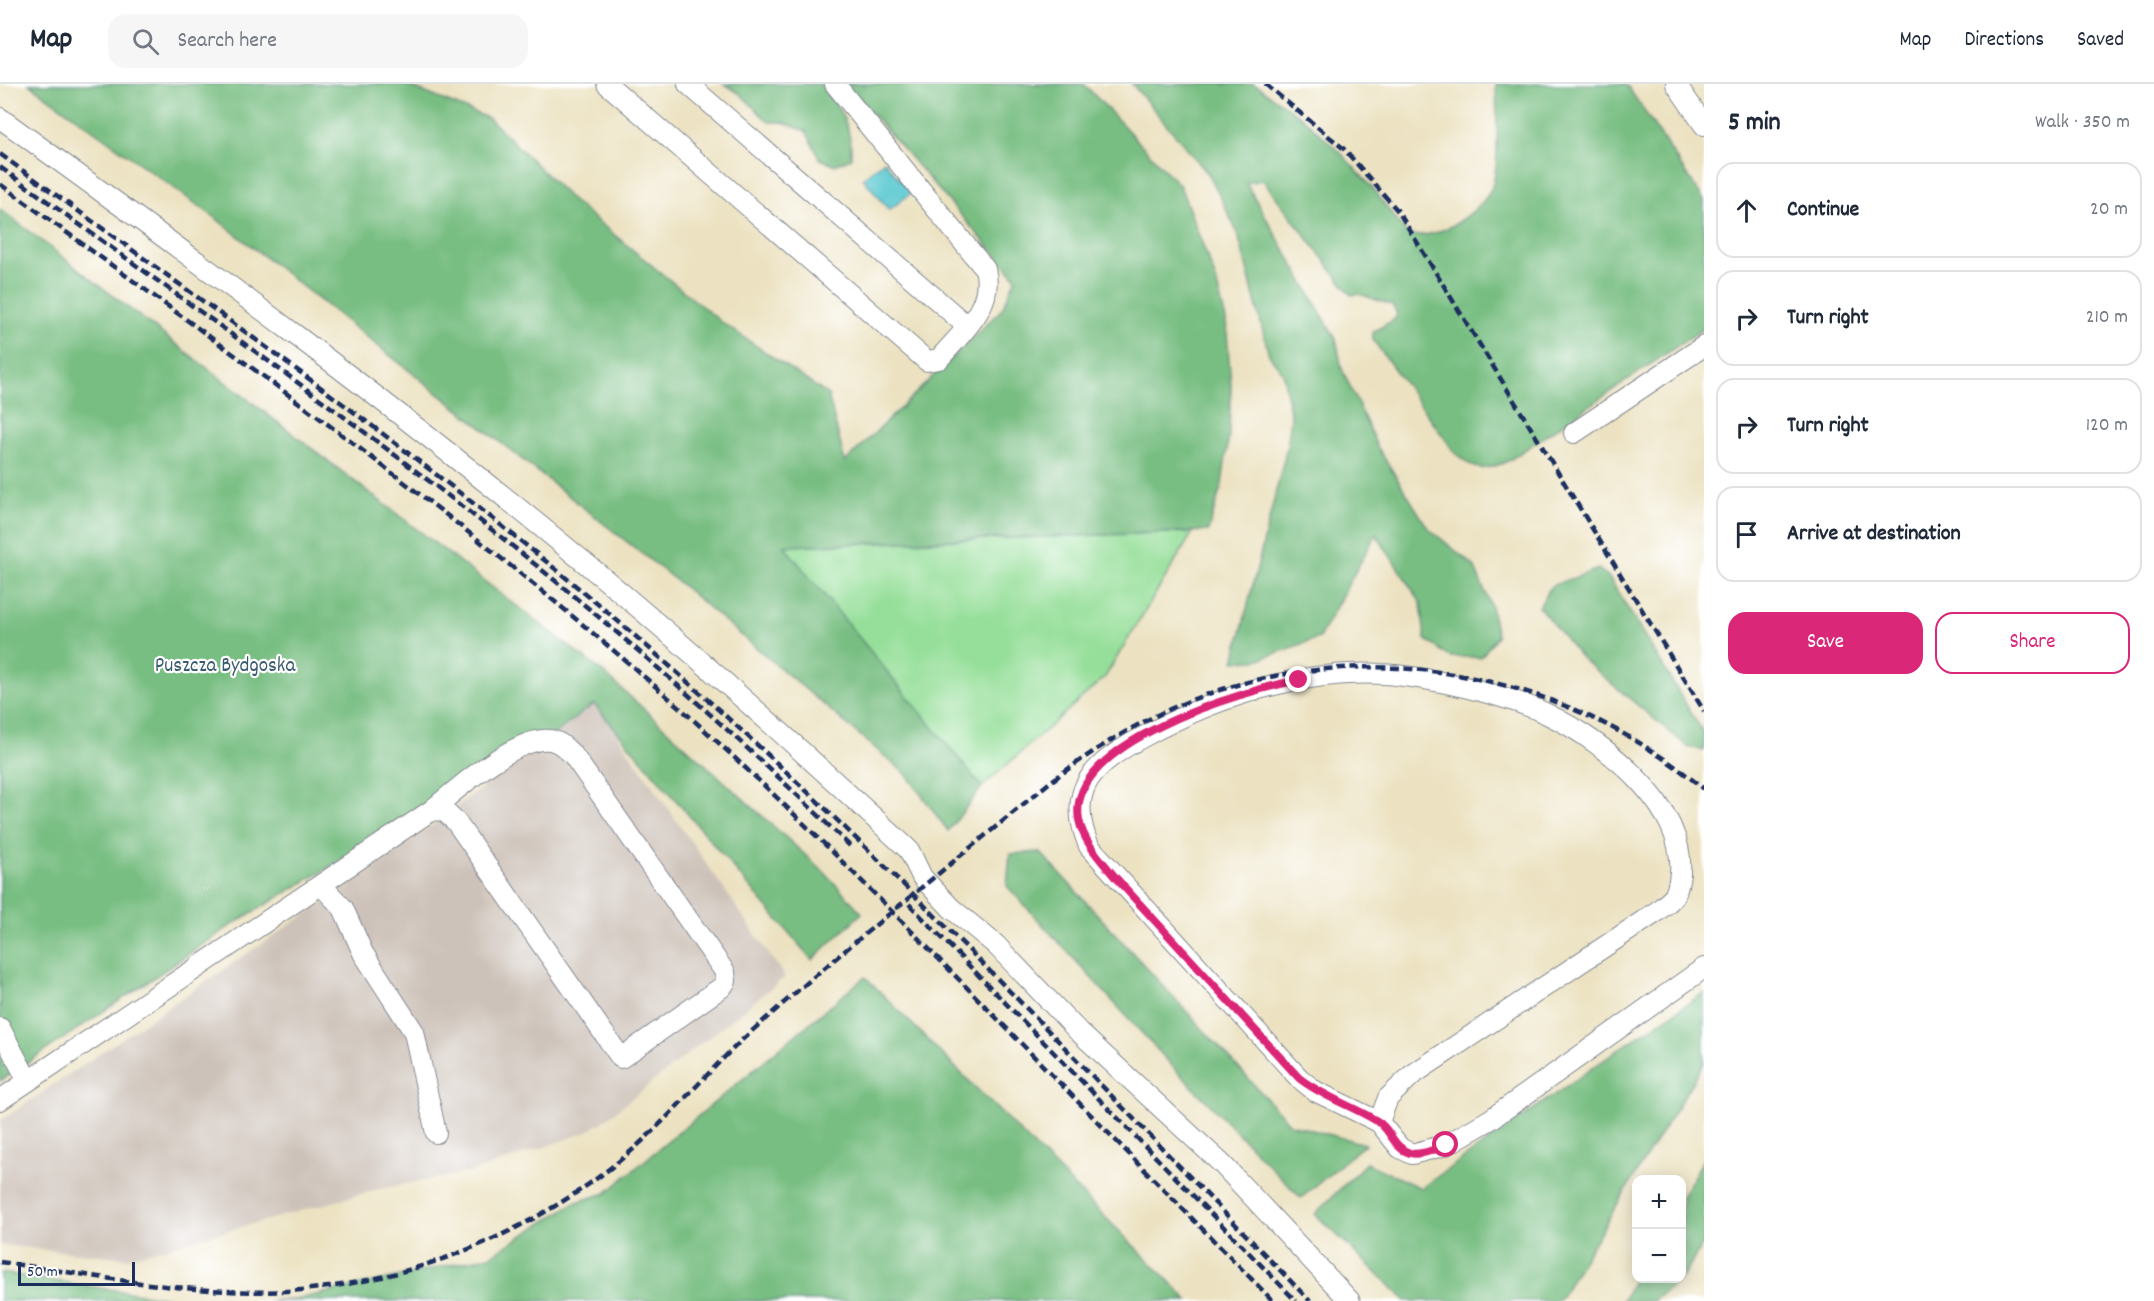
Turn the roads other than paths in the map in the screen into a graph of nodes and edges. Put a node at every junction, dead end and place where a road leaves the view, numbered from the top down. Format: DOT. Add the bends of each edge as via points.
graph roads {
  1 [pos="607,84"];
  2 [pos="688,84"];
  3 [pos="835,84"];
  4 [pos="1676,84"];
  5 [pos="0,118"];
  6 [pos="1704,125"];
  7 [pos="967,326"];
  8 [pos="1704,346"];
  9 [pos="1574,434"];
  10 [pos="432,810"];
  11 [pos="322,886"];
  12 [pos="1704,968"];
  13 [pos="0,1028"];
  14 [pos="28,1081"];
  15 [pos="0,1100"];
  16 [pos="1379,1122"];
  17 [pos="436,1133"];
  18 [pos="1350,1301"];
  1 -- 7 [label="street" via="927,361 939,359"];
  2 -- 7 [label="street"];
  3 -- 7 [label="street" via="985,269 986,297"];
  4 -- 6 [label="street"];
  5 -- 18 [label="street" via="221,279 426,436 584,562 752,705 909,850 922,877 951,908 996,945 1079,1032 1222,1164"];
  8 -- 9 [label="street"];
  10 -- 10 [label="street" via="444,811 456,822 621,1058 726,981 725,972 562,744 535,741 516,749 467,780"];
  10 -- 11 [label="street"];
  11 -- 14 [label="street"];
  11 -- 17 [label="street" via="343,908 363,953 414,1032"];
  12 -- 16 [label="street" via="1491,1119 1446,1145 1412,1154 1400,1148"];
  13 -- 14 [label="street"];
  14 -- 15 [label="street"];
  16 -- 16 [label="street" via="1315,1091 1299,1078 1089,846 1079,820 1078,804 1101,765 1124,747 1181,716 1255,689 1334,675 1411,676 1477,691 1547,714 1611,753 1652,786 1670,808 1683,833 1687,856 1674,897 1412,1075 1388,1098"];
}
